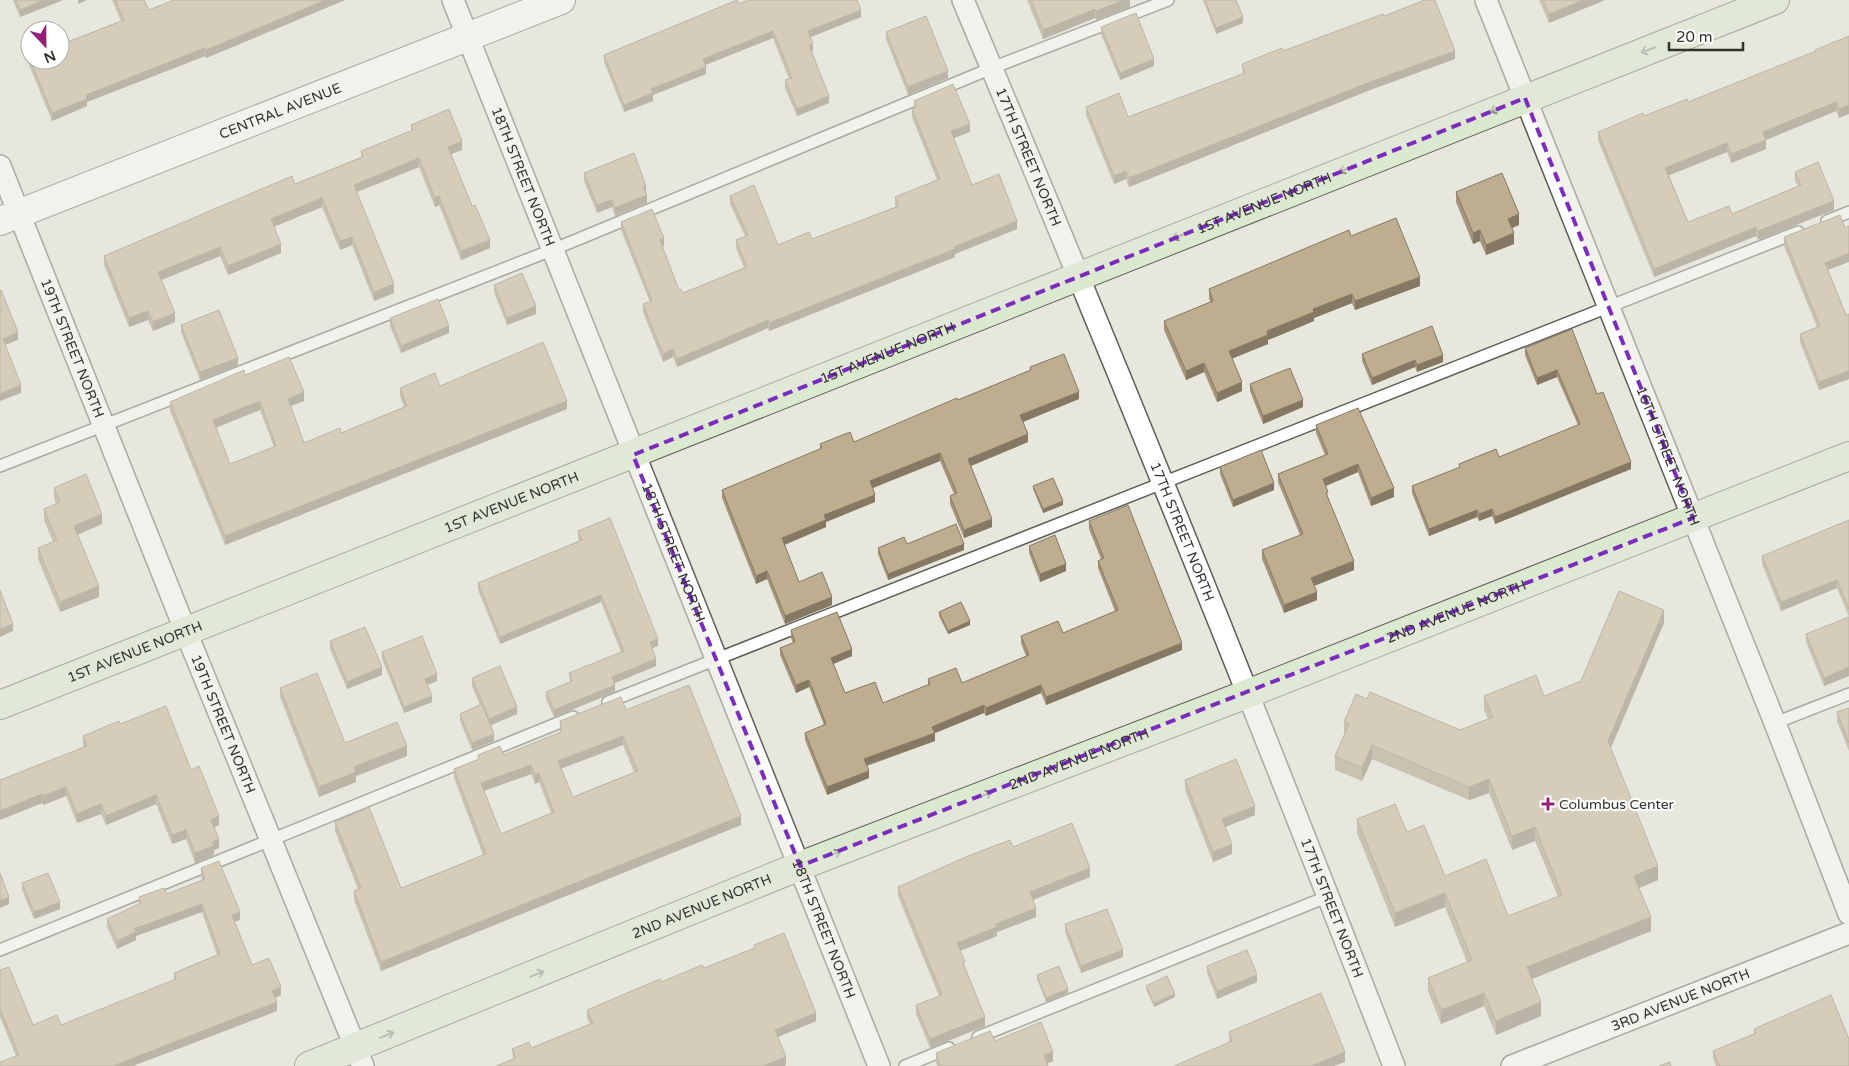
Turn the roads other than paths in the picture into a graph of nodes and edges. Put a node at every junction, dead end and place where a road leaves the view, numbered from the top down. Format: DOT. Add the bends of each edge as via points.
graph roads {
  1 [pos="453,0"];
  2 [pos="561,0"];
  3 [pos="963,0"];
  4 [pos="1168,0"];
  5 [pos="1486,0"];
  6 [pos="1775,0"];
  7 [pos="468,38"];
  8 [pos="992,68"];
  9 [pos="1525,98"];
  10 [pos="0,166"];
  11 [pos="1849,212"];
  12 [pos="9,217"];
  13 [pos="552,250"];
  14 [pos="1080,276"];
  15 [pos="1608,307"];
  16 [pos="103,426"];
  17 [pos="633,455"];
  18 [pos="1849,456"];
  19 [pos="0,466"];
  20 [pos="1163,484"];
  21 [pos="1693,518"];
  22 [pos="186,632"];
  23 [pos="716,659"];
  24 [pos="1247,694"];
  25 [pos="1849,694"];
  26 [pos="0,705"];
  27 [pos="598,707"];
  28 [pos="580,714"];
  29 [pos="1775,723"];
  30 [pos="271,839"];
  31 [pos="800,866"];
  32 [pos="1329,896"];
  33 [pos="1849,914"];
  34 [pos="1849,933"];
  35 [pos="0,950"];
  36 [pos="359,1057"];
  37 [pos="309,1066"];
  38 [pos="879,1066"];
  39 [pos="905,1066"];
  40 [pos="1394,1066"];
  41 [pos="1512,1066"];
  1 -- 7 [label="street, 18TH STREET NORTH"];
  2 -- 7 [label="street, CENTRAL AVENUE"];
  3 -- 8 [label="street, 17TH STREET NORTH"];
  4 -- 8 [label="lane"];
  5 -- 9 [label="street, 16TH STREET NORTH"];
  6 -- 9 [label="main road, 1ST AVENUE NORTH, one-way"];
  7 -- 12 [label="street, CENTRAL AVENUE"];
  7 -- 13 [label="street, 18TH STREET NORTH"];
  8 -- 13 [label="lane"];
  8 -- 14 [label="street, 17TH STREET NORTH"];
  9 -- 14 [label="main road, 1ST AVENUE NORTH, one-way"];
  9 -- 15 [label="street, 16TH STREET NORTH"];
  10 -- 12 [label="street, 19TH STREET NORTH"];
  11 -- 15 [label="lane"];
  12 -- 16 [label="street, 19TH STREET NORTH"];
  13 -- 16 [label="lane"];
  13 -- 17 [label="street, 18TH STREET NORTH"];
  14 -- 17 [label="main road, 1ST AVENUE NORTH"];
  14 -- 20 [label="street, 17TH STREET NORTH"];
  15 -- 20 [label="lane"];
  15 -- 21 [label="street, 16TH STREET NORTH"];
  16 -- 19 [label="lane"];
  16 -- 22 [label="street, 19TH STREET NORTH"];
  17 -- 22 [label="main road, 1ST AVENUE NORTH"];
  17 -- 23 [label="street, 18TH STREET NORTH"];
  18 -- 21 [label="main road, 2ND AVENUE NORTH"];
  20 -- 23 [label="lane"];
  20 -- 24 [label="street, 17TH STREET NORTH"];
  21 -- 24 [label="main road, 2ND AVENUE NORTH"];
  21 -- 29 [label="street, 16TH STREET NORTH"];
  22 -- 26 [label="main road, 1ST AVENUE NORTH"];
  22 -- 30 [label="street, 19TH STREET NORTH"];
  23 -- 27 [label="lane"];
  23 -- 31 [label="street, 18TH STREET NORTH"];
  31 -- 24 [label="main road, 2ND AVENUE NORTH, one-way"];
  24 -- 32 [label="street, 17TH STREET NORTH"];
  25 -- 29 [label="lane"];
  28 -- 30 [label="lane"];
  29 -- 33 [label="street, 16TH STREET NORTH"];
  30 -- 35 [label="lane"];
  30 -- 36 [label="street, 19TH STREET NORTH"];
  36 -- 31 [label="main road, 2ND AVENUE NORTH, one-way"];
  31 -- 38 [label="street, 18TH STREET NORTH"];
  32 -- 39 [label="lane"];
  32 -- 40 [label="street, 17TH STREET NORTH"];
  34 -- 41 [label="street, 3RD AVENUE NORTH"];
  36 -- 37 [label="main road, 2ND AVENUE NORTH"];
}
